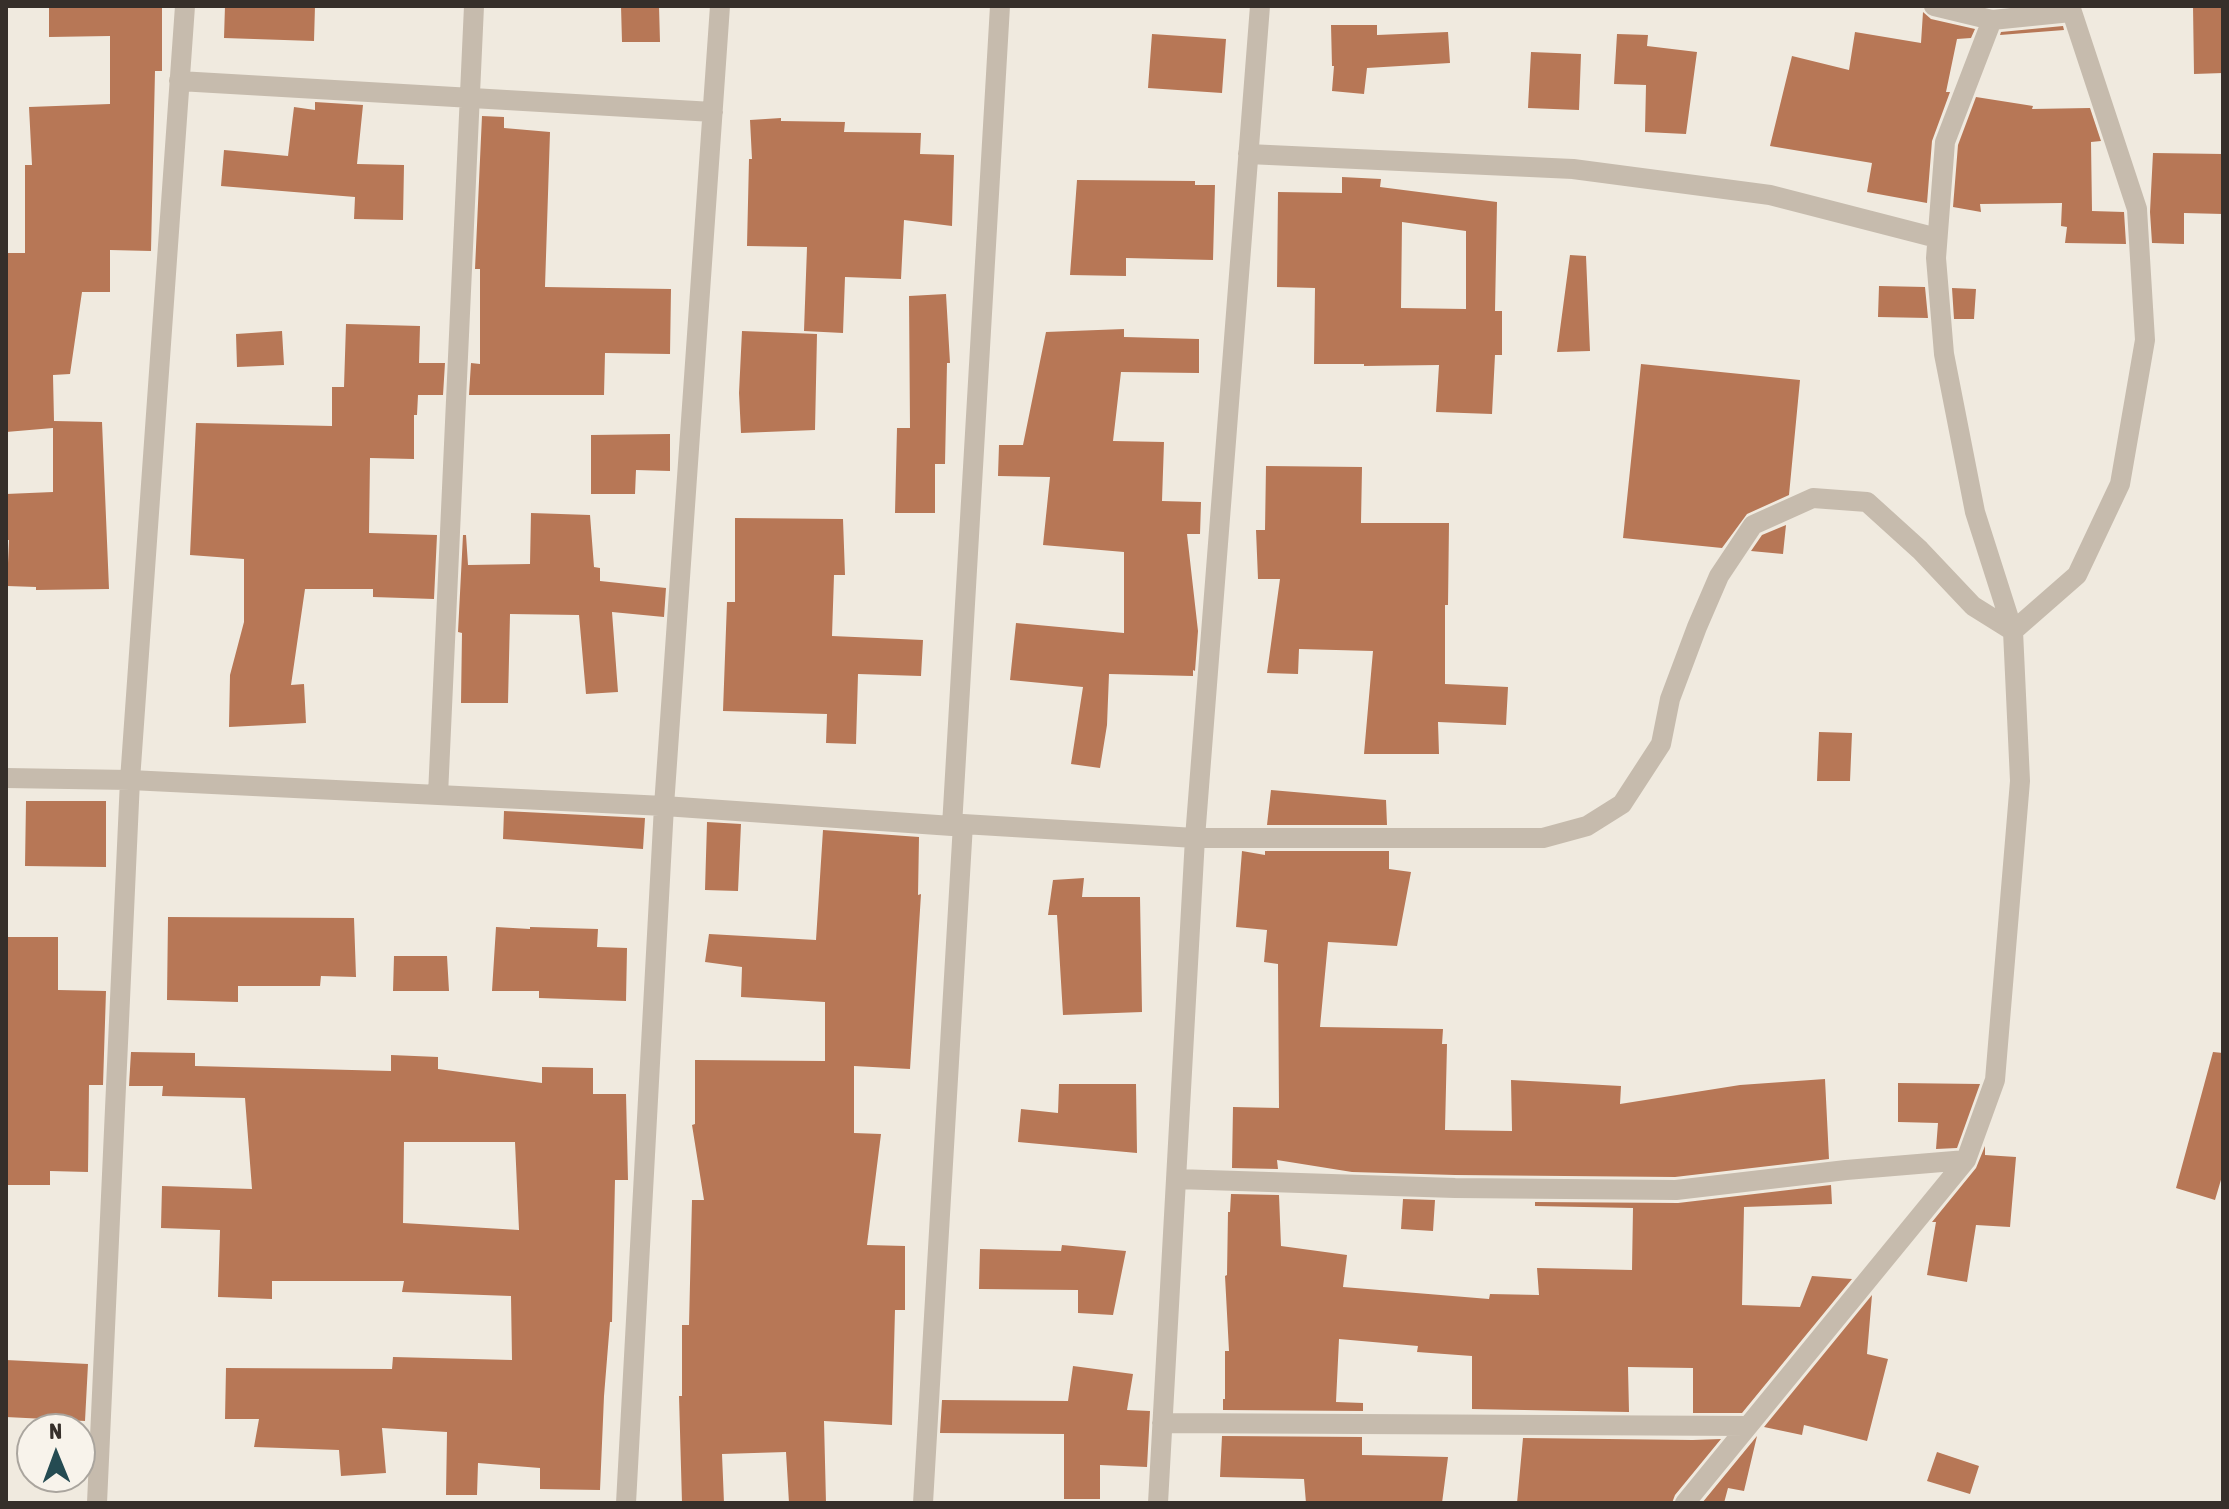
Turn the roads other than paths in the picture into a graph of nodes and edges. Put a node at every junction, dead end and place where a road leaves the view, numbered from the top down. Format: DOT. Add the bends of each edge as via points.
graph roads {
  1 [pos="185,6"];
  2 [pos="474,6"];
  3 [pos="720,6"];
  4 [pos="1000,6"];
  5 [pos="1260,6"];
  6 [pos="1934,6"];
  7 [pos="2070,9"];
  8 [pos="1992,20"];
  9 [pos="179,81"];
  10 [pos="470,98"];
  11 [pos="713,112"];
  12 [pos="1248,154"];
  13 [pos="1937,238"];
  14 [pos="2013,631"];
  15 [pos="6,778"];
  16 [pos="130,780"];
  17 [pos="438,795"];
  18 [pos="664,806"];
  19 [pos="958,825"];
  20 [pos="1195,838"];
  21 [pos="1966,1160"];
  22 [pos="1176,1179"];
  23 [pos="1162,1423"];
  24 [pos="1747,1426"];
  25 [pos="97,1503"];
  26 [pos="626,1503"];
  27 [pos="923,1503"];
  28 [pos="1158,1503"];
  29 [pos="1685,1503"];
  1 -- 9 [label="street"];
  2 -- 10 [label="street"];
  3 -- 11 [label="street"];
  4 -- 19 [label="street"];
  5 -- 12 [label="street"];
  6 -- 8 [label="street"];
  7 -- 8 [label="street"];
  7 -- 14 [label="street" via="2137,209 2145,340 2120,484 2077,575"];
  8 -- 13 [label="street" via="1945,142"];
  9 -- 10 [label="street"];
  9 -- 16 [label="street"];
  10 -- 11 [label="street"];
  10 -- 17 [label="street"];
  11 -- 18 [label="street"];
  12 -- 13 [label="street" via="1573,169 1770,195"];
  12 -- 20 [label="street"];
  13 -- 14 [label="street" via="1944,354 1975,512"];
  14 -- 20 [label="street" via="1973,606 1867,502 1813,498 1753,525 1719,576 1697,627 1670,699 1661,744 1622,804 1587,826 1543,838"];
  14 -- 21 [label="street" via="2020,781 1995,1080"];
  15 -- 16 [label="street"];
  16 -- 17 [label="street"];
  16 -- 25 [label="street"];
  17 -- 18 [label="street"];
  18 -- 19 [label="street"];
  18 -- 26 [label="street"];
  19 -- 20 [label="street"];
  19 -- 27 [label="street"];
  20 -- 22 [label="street"];
  21 -- 22 [label="street" via="1676,1190"];
  21 -- 24 [label="street"];
  22 -- 23 [label="street"];
  23 -- 24 [label="street"];
  23 -- 28 [label="street"];
  24 -- 29 [label="street"];
}
